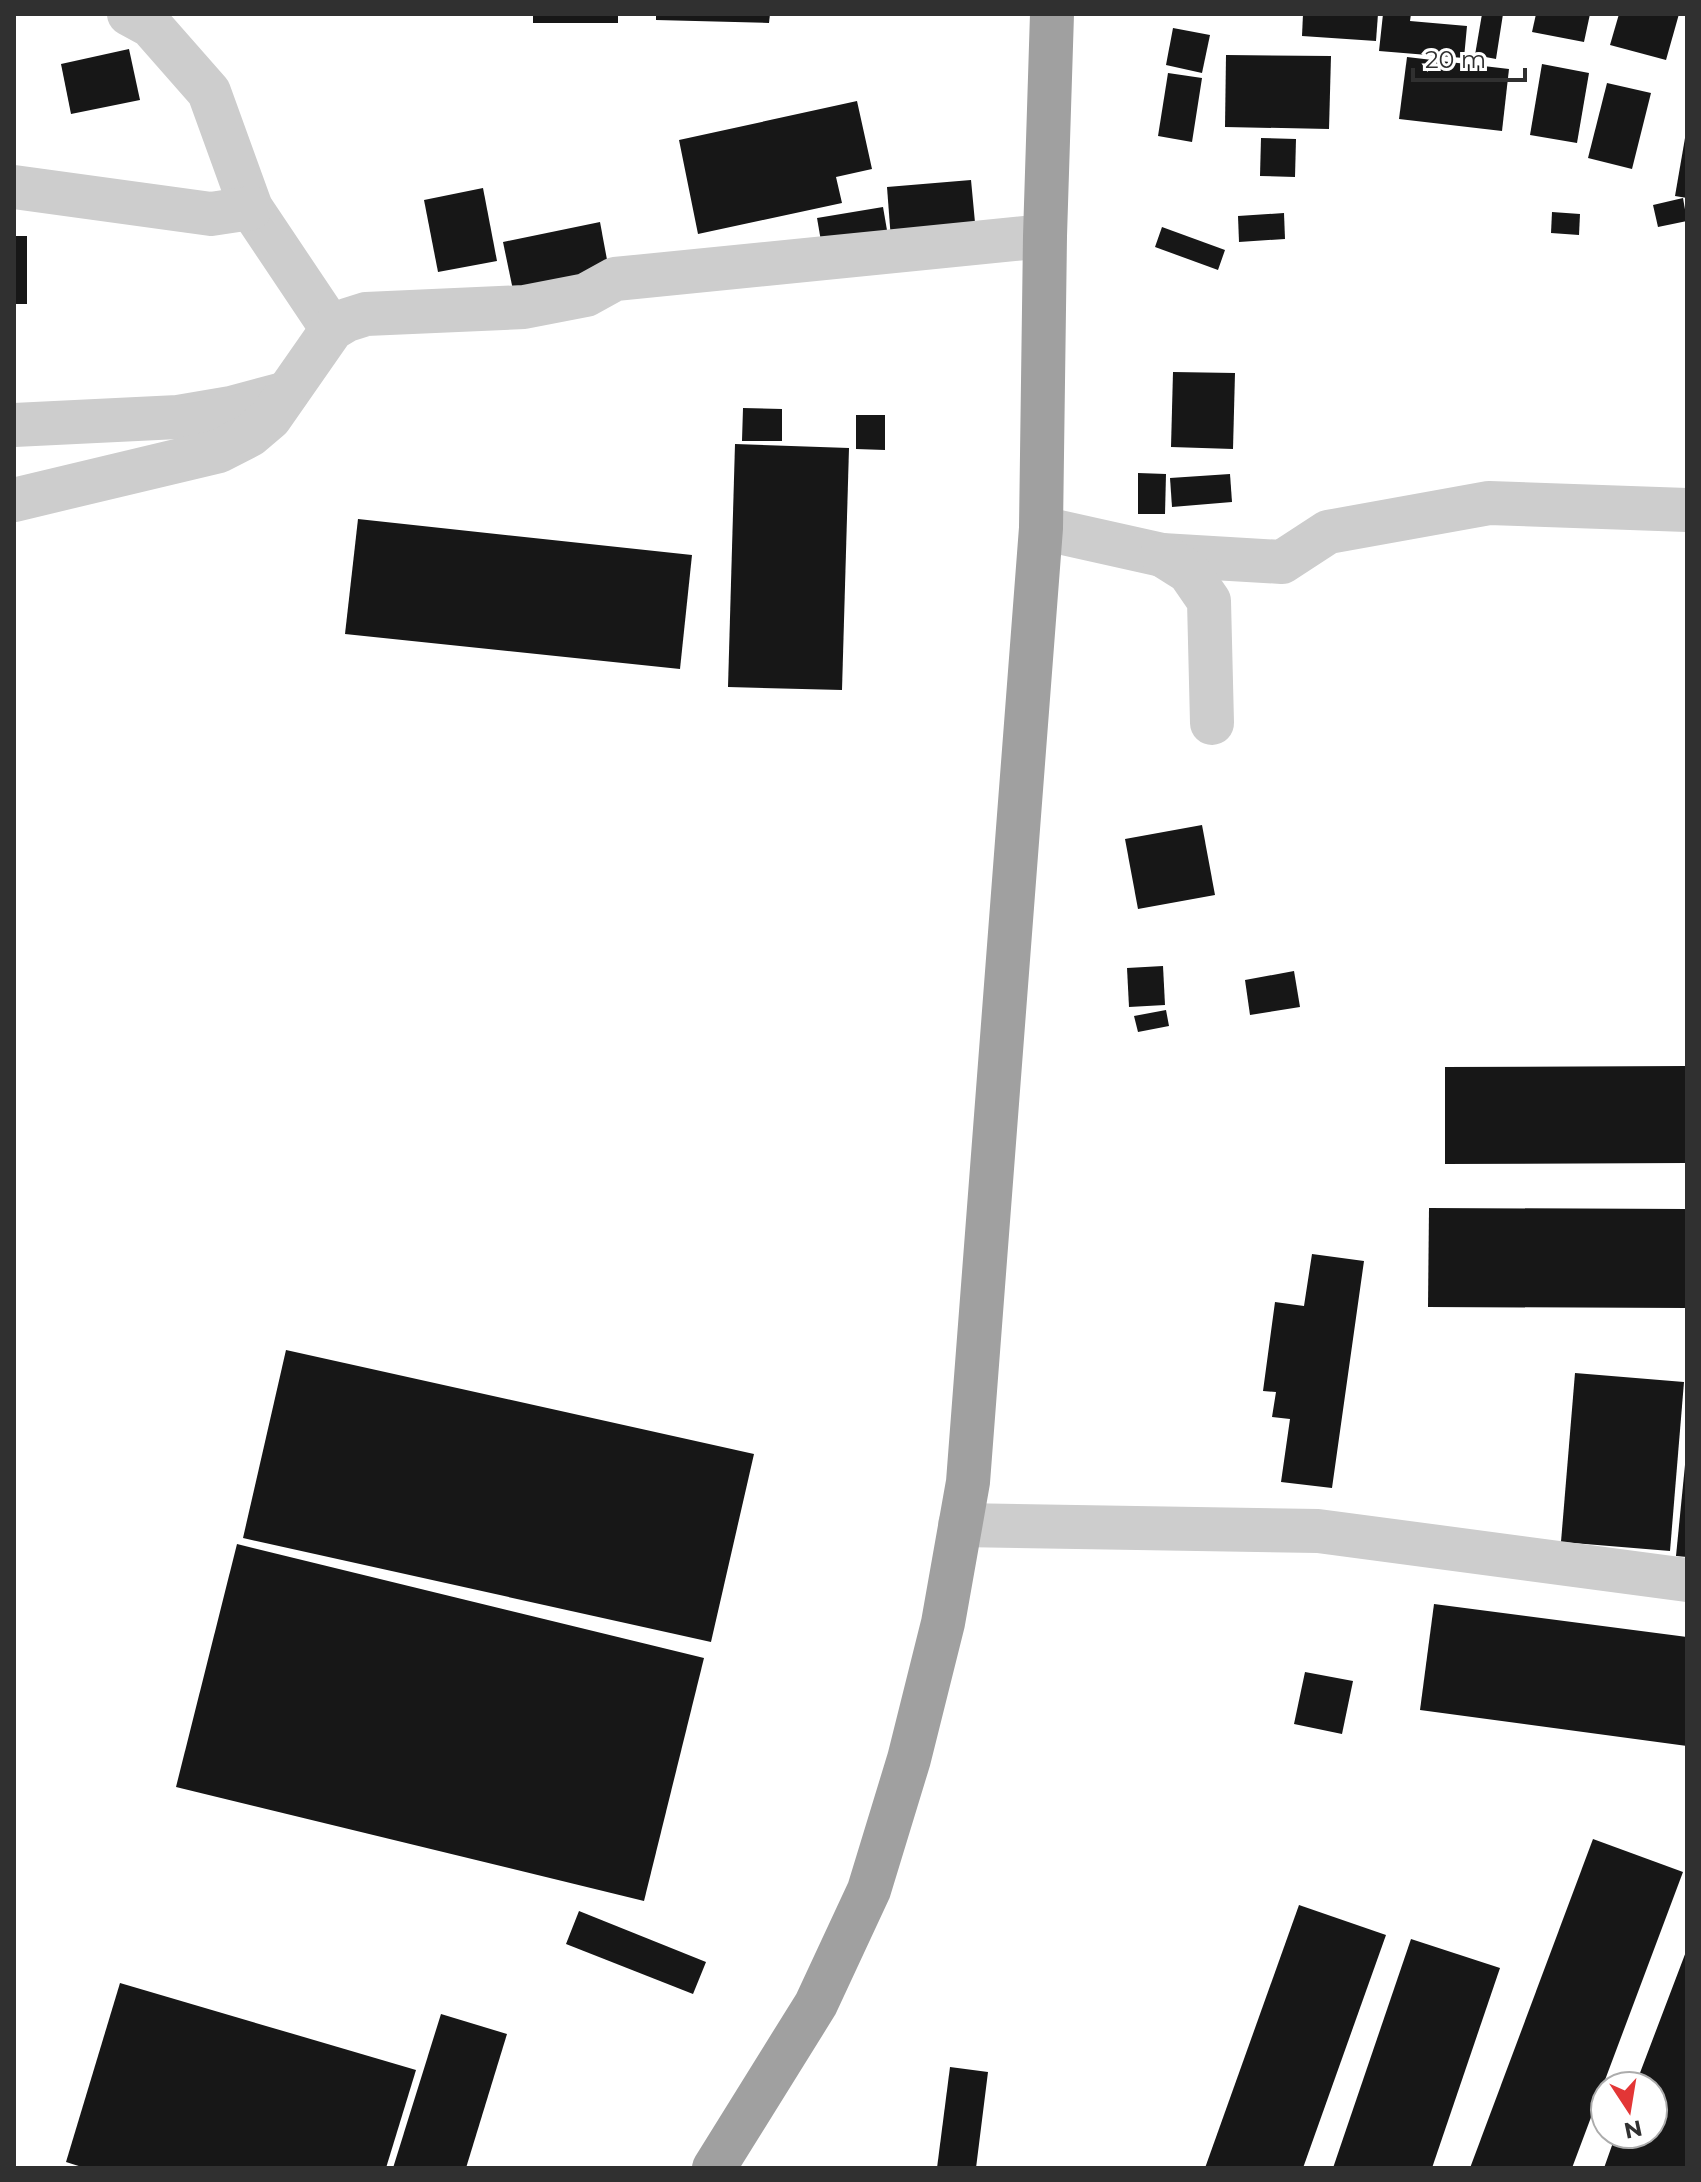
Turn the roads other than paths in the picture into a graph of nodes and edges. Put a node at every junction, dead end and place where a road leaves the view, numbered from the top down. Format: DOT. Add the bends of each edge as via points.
graph roads {
  1 [pos="129,14"];
  2 [pos="1052,14"];
  3 [pos="14,187"];
  4 [pos="251,208"];
  5 [pos="1045,236"];
  6 [pos="332,329"];
  7 [pos="287,393"];
  8 [pos="14,425"];
  9 [pos="14,500"];
  10 [pos="1687,510"];
  11 [pos="1041,528"];
  12 [pos="1162,555"];
  13 [pos="1212,723"];
  14 [pos="960,1525"];
  15 [pos="1687,1580"];
  16 [pos="714,2168"];
  1 -- 4 [label="street" via="151,26 209,92"];
  2 -- 5 [label="highway"];
  3 -- 4 [label="street" via="211,214"];
  4 -- 6 [label="street"];
  5 -- 6 [label="street" via="615,279 586,295 524,307 366,314"];
  5 -- 11 [label="highway"];
  6 -- 7 [label="street"];
  7 -- 8 [label="street" via="178,417"];
  7 -- 9 [label="street" via="260,427 219,451"];
  10 -- 12 [label="street" via="1489,503 1328,532 1282,562"];
  11 -- 12 [label="street"];
  11 -- 14 [label="highway" via="968,1482"];
  12 -- 13 [label="street" via="1189,572 1209,601"];
  14 -- 15 [label="street" via="1318,1531"];
  14 -- 16 [label="highway" via="943,1623 869,1890 816,2004"];
}
